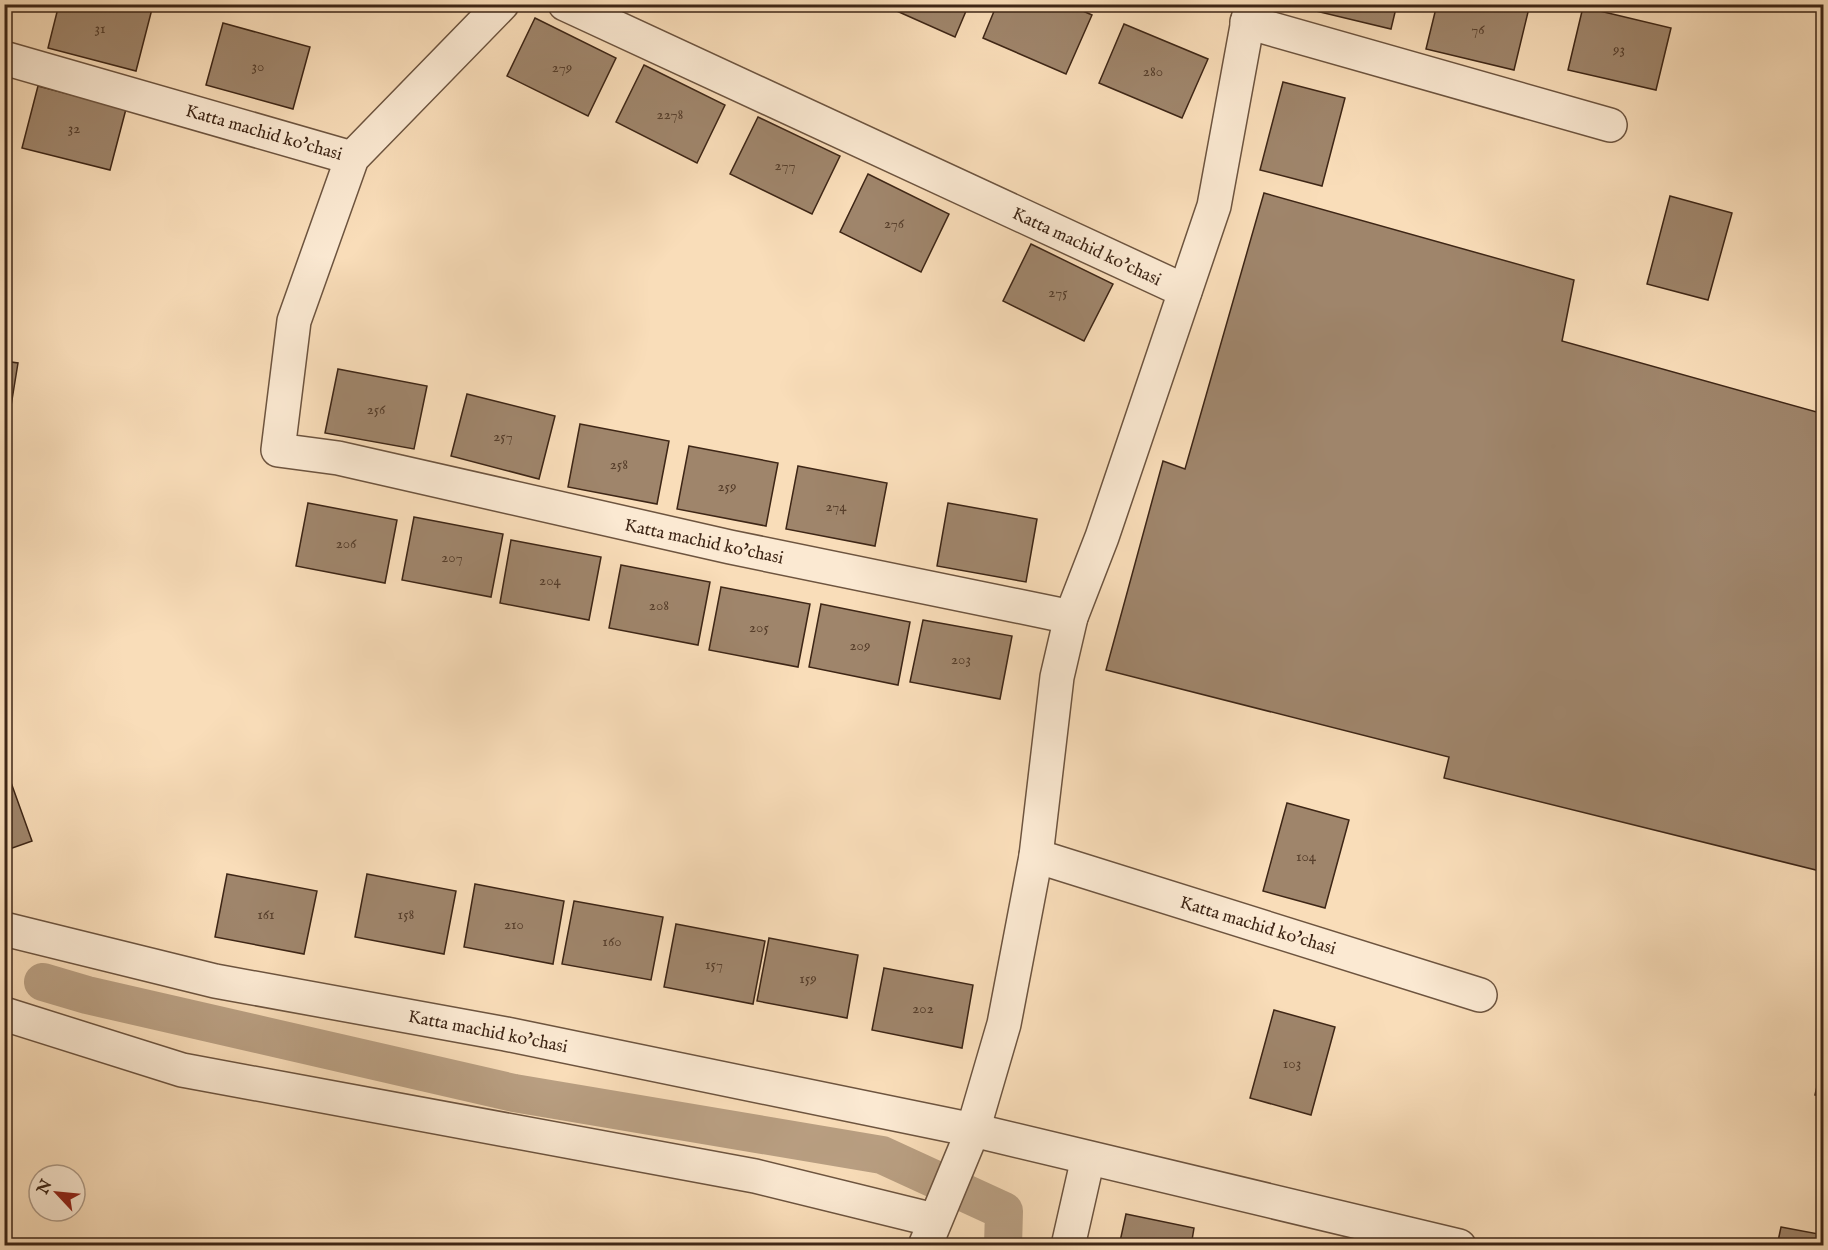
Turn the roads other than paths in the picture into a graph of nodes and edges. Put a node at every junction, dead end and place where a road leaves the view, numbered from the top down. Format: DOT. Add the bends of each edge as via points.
graph roads {
  1 [pos="502,4"];
  2 [pos="564,4"];
  3 [pos="1249,13"];
  4 [pos="4,58"];
  5 [pos="1610,124"];
  6 [pos="352,158"];
  7 [pos="1185,291"];
  8 [pos="1071,617"];
  9 [pos="1036,856"];
  10 [pos="4,928"];
  11 [pos="1480,995"];
  12 [pos="4,1014"];
  13 [pos="973,1130"];
  14 [pos="1089,1158"];
  15 [pos="929,1233"];
  16 [pos="1068,1245"];
  17 [pos="1459,1245"];
  1 -- 6 [label="street, Katta machid ko'chasi"];
  2 -- 7 [label="street, Katta machid ko'chasi"];
  3 -- 5 [label="street, Katta machid ko'chasi"];
  3 -- 7 [label="street, Katta machid ko'chasi" via="1214,206"];
  4 -- 6 [label="street, Katta machid ko'chasi"];
  6 -- 8 [label="street, Katta machid ko'chasi" via="294,321 278,450 338,458 730,548"];
  7 -- 8 [label="street, Katta machid ko'chasi"];
  8 -- 9 [label="street, Katta machid ko'chasi" via="1057,676"];
  9 -- 11 [label="street, Katta machid ko'chasi"];
  9 -- 13 [label="street, Katta machid ko'chasi" via="1004,1024"];
  10 -- 13 [label="street, Katta machid ko'chasi" via="215,981 506,1034"];
  12 -- 15 [label="street" via="182,1070 755,1176"];
  13 -- 14 [label="street, Katta machid ko'chasi"];
  13 -- 15 [label="street"];
  14 -- 16 [label="street"];
  14 -- 17 [label="street, Katta machid ko'chasi"];
}
